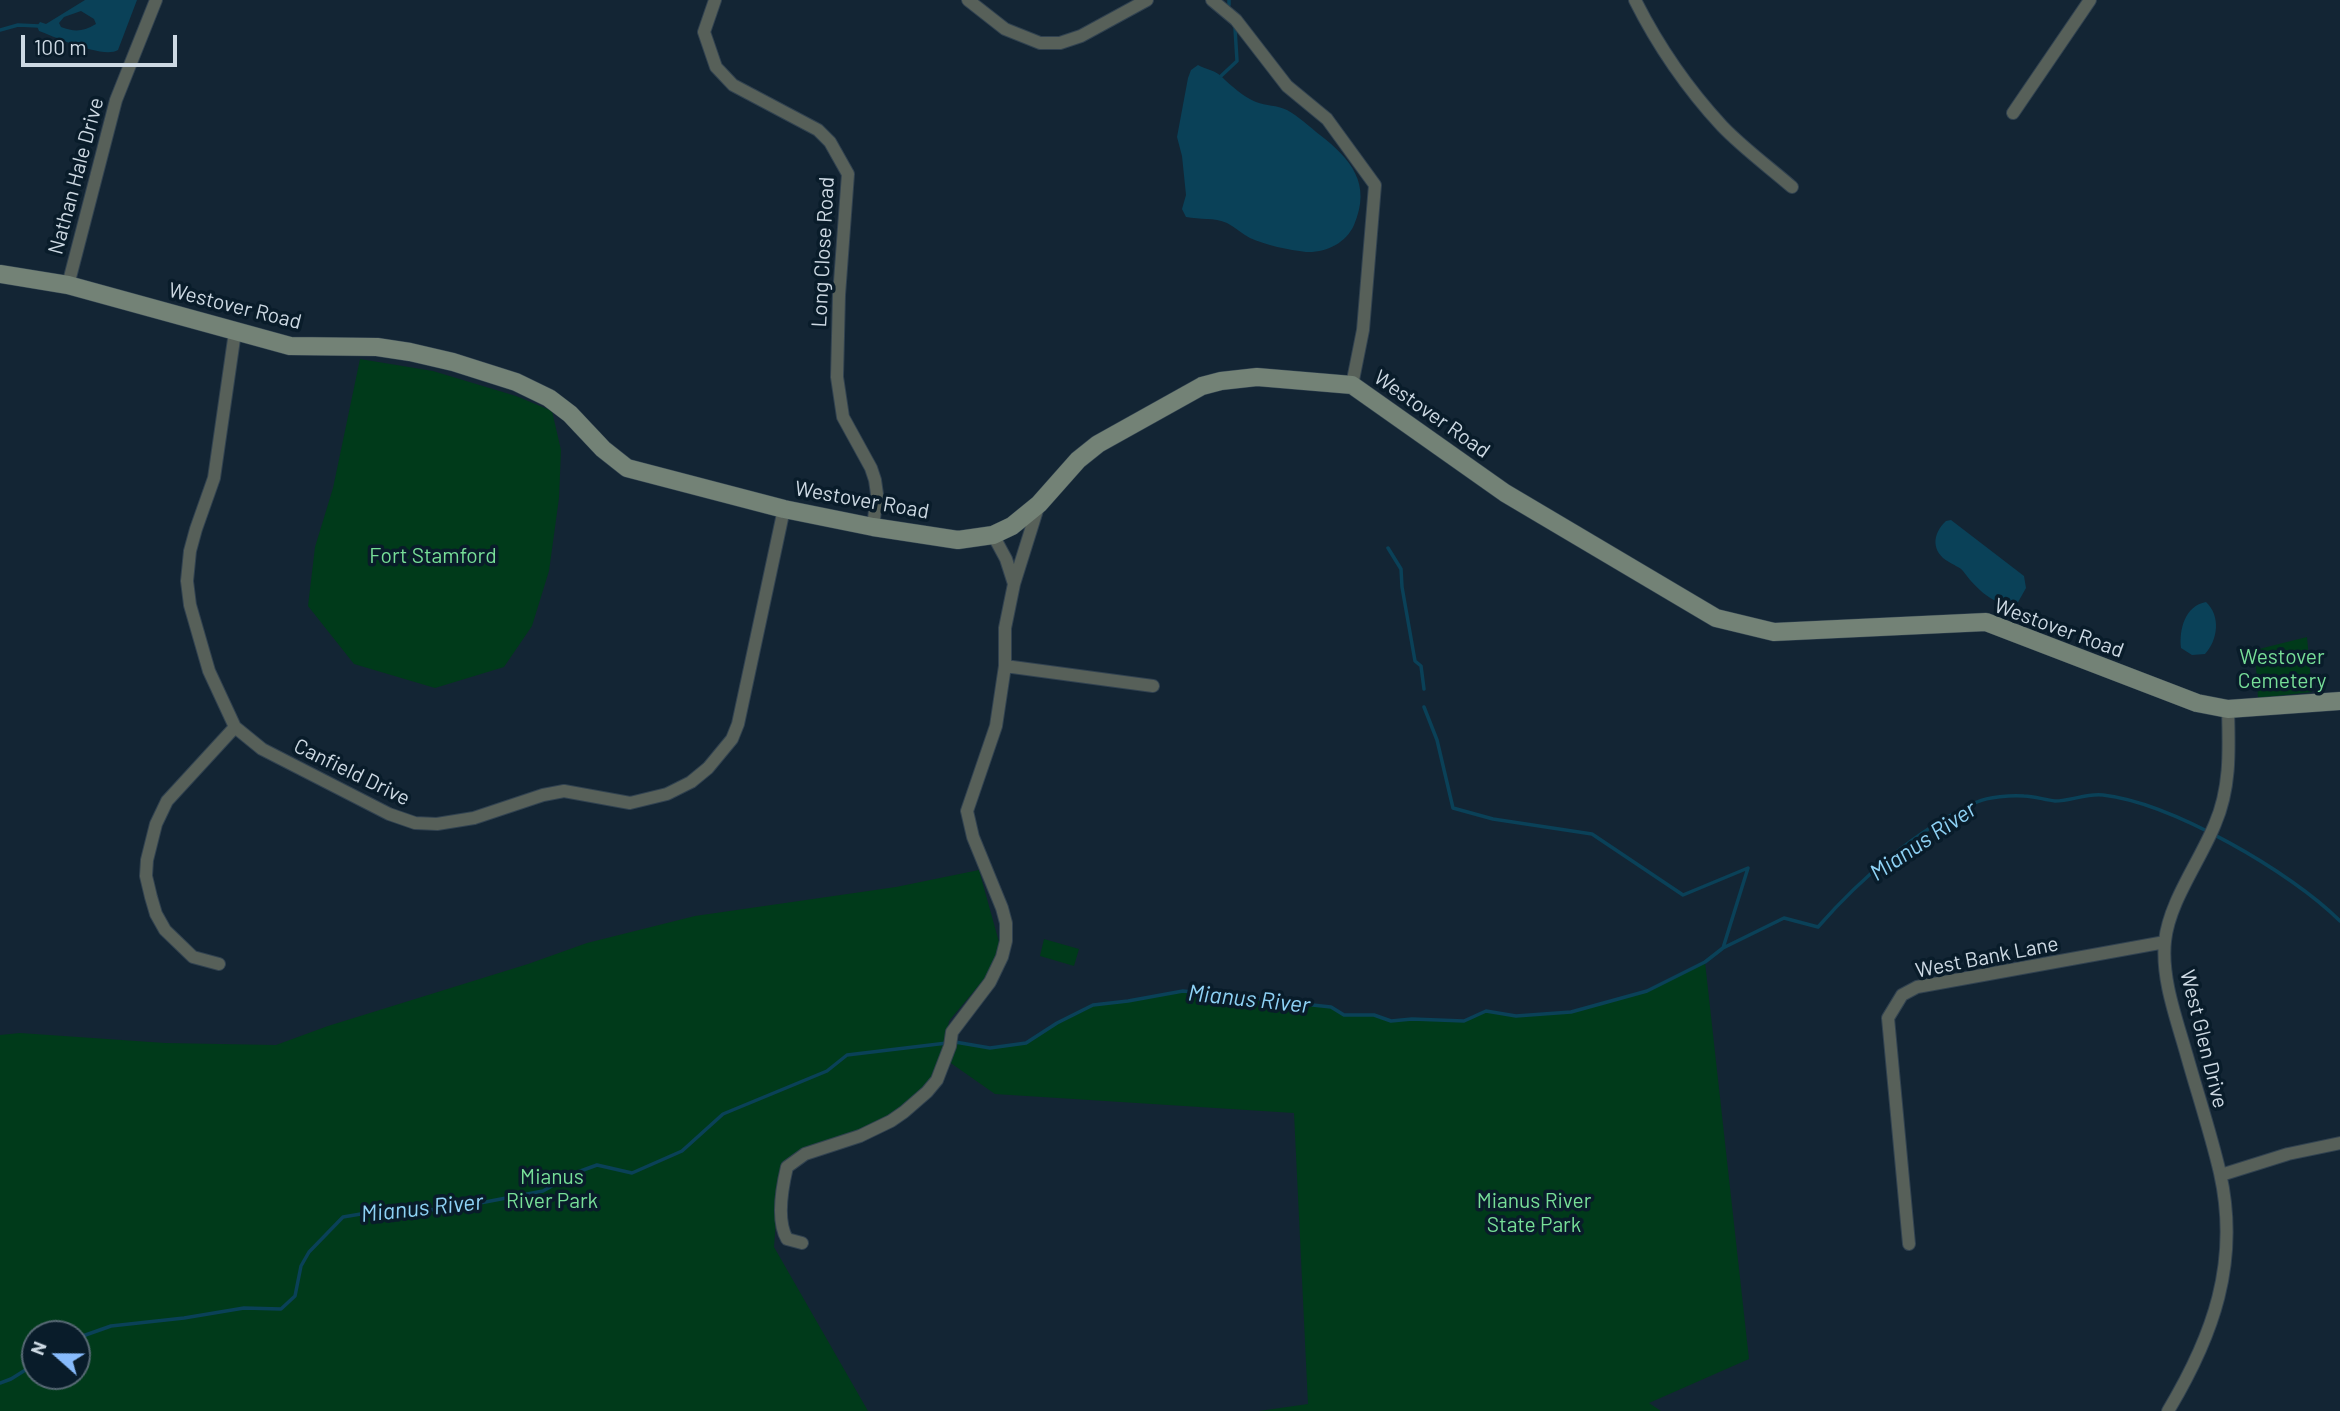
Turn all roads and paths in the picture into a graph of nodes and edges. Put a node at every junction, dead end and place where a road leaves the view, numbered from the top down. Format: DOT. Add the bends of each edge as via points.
graph roads {
  1 [pos="156,0"];
  2 [pos="715,0"];
  3 [pos="968,0"];
  4 [pos="1147,0"];
  5 [pos="1212,0"];
  6 [pos="1635,0"];
  7 [pos="2090,0"];
  8 [pos="2012,113"];
  9 [pos="1792,187"];
  10 [pos="0,274"];
  11 [pos="68,285"];
  12 [pos="235,332"];
  13 [pos="1352,385"];
  14 [pos="1039,504"];
  15 [pos="784,509"];
  16 [pos="873,527"];
  17 [pos="993,535"];
  18 [pos="1014,584"];
  19 [pos="1005,666"];
  20 [pos="1153,685"];
  21 [pos="2340,701"];
  22 [pos="2228,709"];
  23 [pos="235,727"];
  24 [pos="2165,942"];
  25 [pos="219,964"];
  26 [pos="2340,1143"];
  27 [pos="2221,1175"];
  28 [pos="802,1243"];
  29 [pos="1909,1244"];
  30 [pos="2168,1411"];
  1 -- 11 [label="street, Nathan Hale Drive" via="116,100"];
  2 -- 16 [label="street, Long Close Road" via="704,32 716,67 733,85 818,130 831,142 848,174 837,377 843,417 875,480"];
  3 -- 4 [label="street" via="1005,29 1040,43 1081,36"];
  5 -- 13 [label="street" via="1236,20 1287,86 1327,119 1375,185 1363,330"];
  6 -- 9 [label="street" via="1655,38 1695,94 1733,137"];
  7 -- 8 [label="street"];
  10 -- 11 [label="street, Westover Road"];
  11 -- 12 [label="street, Westover Road"];
  12 -- 15 [label="street, Westover Road" via="290,346 410,352 516,382 570,414 627,468"];
  12 -- 23 [label="street, Canfield Drive" via="214,478 190,551 187,581 209,670"];
  13 -- 14 [label="street, Westover Road" via="1257,377 1202,386 1098,444 1077,460"];
  13 -- 22 [label="street, Westover Road" via="1505,493 1716,618 1774,632 1986,622 2197,703"];
  14 -- 17 [label="street, Westover Road"];
  14 -- 18 [label="street"];
  15 -- 16 [label="street, Westover Road"];
  15 -- 23 [label="street, Canfield Drive" via="733,739 691,782 667,793 630,803 564,791 453,823 415,823 293,767 262,750"];
  16 -- 17 [label="street, Westover Road" via="958,540"];
  17 -- 18 [label="street"];
  18 -- 19 [label="street" via="1005,628"];
  19 -- 20 [label="street"];
  19 -- 28 [label="street" via="996,726 967,811 1006,923 1002,957 951,1039 937,1080 904,1112 860,1136 805,1154 787,1167 782,1228 787,1240"];
  21 -- 22 [label="street, Westover Road"];
  22 -- 24 [label="street, West Glen Drive" via="2228,777 2217,821 2170,917"];
  23 -- 25 [label="street" via="167,801 147,860 151,897 165,930 193,957"];
  24 -- 27 [label="street, West Glen Drive" via="2166,978"];
  24 -- 29 [label="street, West Bank Lane" via="1917,987 1902,995 1888,1018"];
  26 -- 27 [label="street"];
  27 -- 30 [label="street, West Glen Drive" via="2227,1228 2218,1308 2188,1379"];
}
